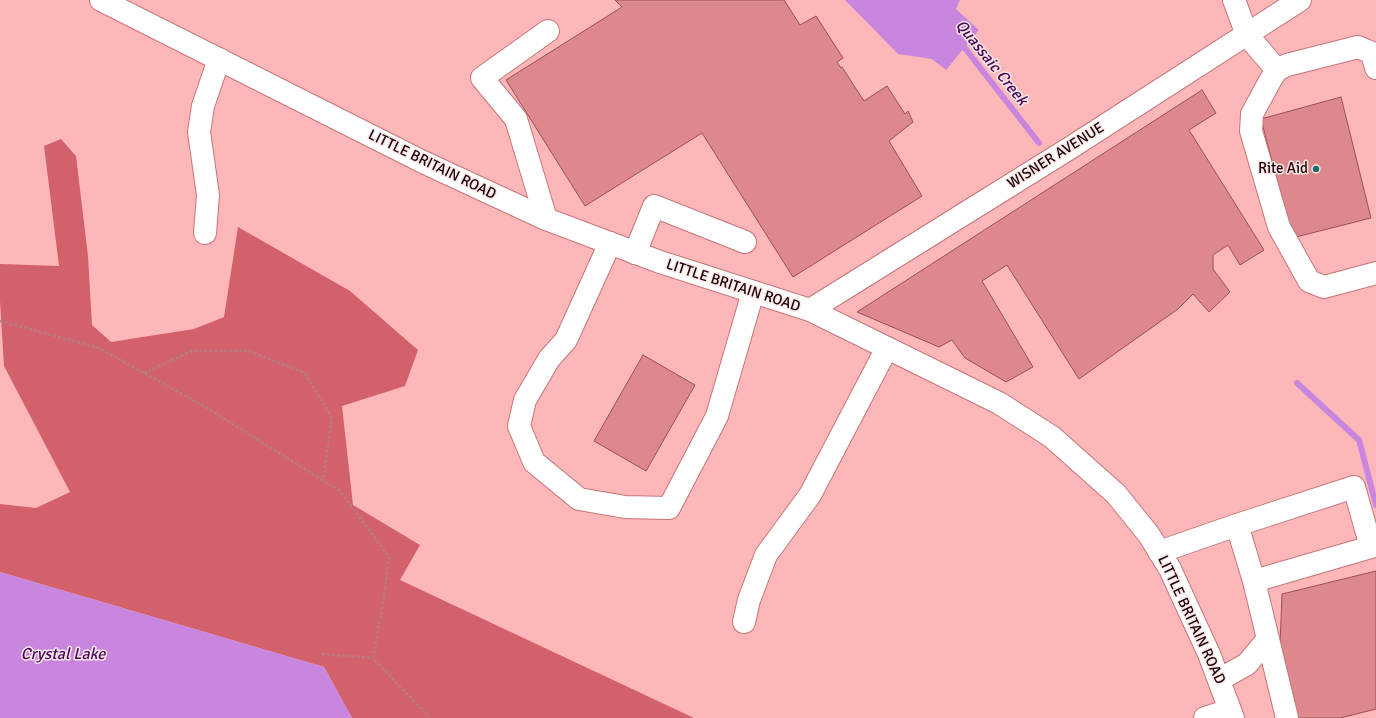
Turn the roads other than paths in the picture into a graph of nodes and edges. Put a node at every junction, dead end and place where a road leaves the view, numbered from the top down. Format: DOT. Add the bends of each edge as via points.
graph roads {
  1 [pos="101,0"];
  2 [pos="1234,0"];
  3 [pos="1300,0"];
  4 [pos="548,31"];
  5 [pos="1247,35"];
  6 [pos="219,60"];
  7 [pos="1376,68"];
  8 [pos="1277,70"];
  9 [pos="546,219"];
  10 [pos="205,233"];
  11 [pos="745,242"];
  12 [pos="610,243"];
  13 [pos="635,253"];
  14 [pos="1376,273"];
  15 [pos="753,292"];
  16 [pos="810,310"];
  17 [pos="887,348"];
  18 [pos="1237,525"];
  19 [pos="1160,552"];
  20 [pos="1254,582"];
  21 [pos="744,622"];
  22 [pos="1268,639"];
  23 [pos="1219,680"];
  24 [pos="1232,714"];
  25 [pos="1205,718"];
  26 [pos="1286,718"];
  1 -- 6 [label="main road, LITTLE BRITAIN ROAD"];
  2 -- 5 [label="main road"];
  3 -- 5 [label="main road, WISNER AVENUE"];
  4 -- 9 [label="main road" via="482,78 516,118"];
  5 -- 8 [label="main road"];
  5 -- 16 [label="main road, WISNER AVENUE"];
  6 -- 9 [label="main road, LITTLE BRITAIN ROAD" via="423,162"];
  6 -- 10 [label="main road" via="204,106 199,132 208,195"];
  7 -- 8 [label="main road" via="1372,53 1358,47 1287,65"];
  8 -- 14 [label="main road" via="1252,114 1251,131 1279,227 1308,282 1324,287"];
  9 -- 12 [label="main road, LITTLE BRITAIN ROAD"];
  11 -- 13 [label="main road" via="654,206"];
  12 -- 13 [label="main road, LITTLE BRITAIN ROAD"];
  12 -- 15 [label="main road" via="566,340 549,360 525,400 519,426 534,462 579,499 625,507 669,508 717,416"];
  13 -- 15 [label="main road, LITTLE BRITAIN ROAD"];
  15 -- 16 [label="main road, LITTLE BRITAIN ROAD"];
  16 -- 17 [label="main road, LITTLE BRITAIN ROAD"];
  17 -- 19 [label="main road, LITTLE BRITAIN ROAD" via="999,403 1052,437 1116,494"];
  17 -- 21 [label="main road" via="810,495 766,555 749,600"];
  18 -- 19 [label="main road"];
  18 -- 20 [label="main road"];
  18 -- 20 [label="main road" via="1354,487 1371,547"];
  19 -- 23 [label="main road, LITTLE BRITAIN ROAD"];
  20 -- 22 [label="main road"];
  22 -- 23 [label="main road" via="1247,664"];
  22 -- 26 [label="main road"];
  23 -- 24 [label="main road, LITTLE BRITAIN ROAD"];
  24 -- 25 [label="main road"];
}
